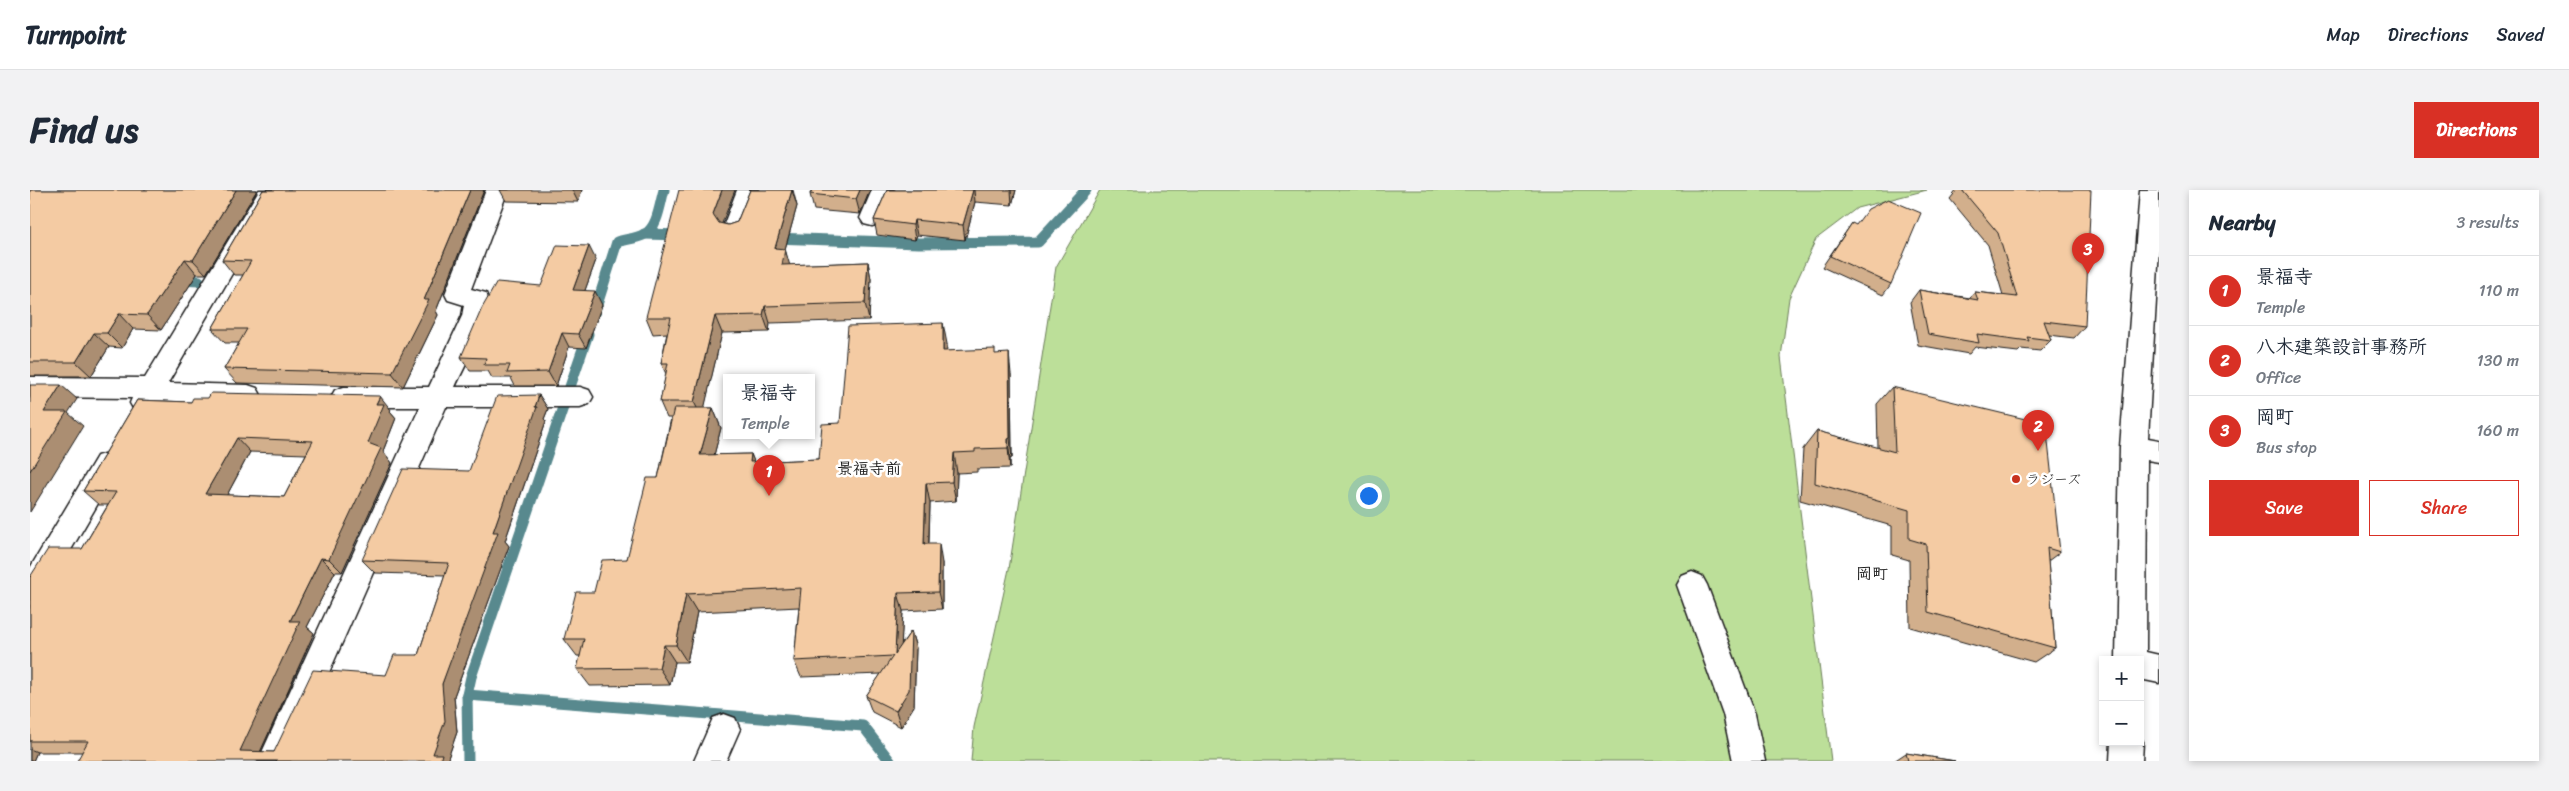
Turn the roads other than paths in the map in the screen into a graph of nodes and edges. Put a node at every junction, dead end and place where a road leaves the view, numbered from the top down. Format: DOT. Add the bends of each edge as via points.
graph roads {
  1 [pos="270,190"];
  2 [pos="497,190"];
  3 [pos="748,190"];
  4 [pos="883,190"];
  5 [pos="2151,190"];
  6 [pos="872,218"];
  7 [pos="733,232"];
  8 [pos="30,387"];
  9 [pos="152,388"];
  10 [pos="274,396"];
  11 [pos="322,396"];
  12 [pos="580,397"];
  13 [pos="439,399"];
  14 [pos="2146,449"];
  15 [pos="1692,585"];
  16 [pos="30,594"];
  17 [pos="2131,656"];
  18 [pos="2144,666"];
  19 [pos="2159,669"];
  20 [pos="724,729"];
  21 [pos="2127,746"];
  22 [pos="274,761"];
  23 [pos="710,761"];
  24 [pos="1749,761"];
  25 [pos="2126,761"];
  1 -- 9 [label="street"];
  2 -- 13 [label="street" via="457,294 477,299 474,316"];
  3 -- 7 [label="street"];
  4 -- 6 [label="street"];
  5 -- 14 [label="street"];
  8 -- 9 [label="street"];
  9 -- 10 [label="street" via="168,394"];
  9 -- 16 [label="street"];
  11 -- 13 [label="street"];
  12 -- 13 [label="street"];
  13 -- 22 [label="street"];
  14 -- 17 [label="street"];
  15 -- 24 [label="street" via="1738,714"];
  18 -- 19 [label="street"];
  20 -- 23 [label="street"];
  21 -- 25 [label="street"];
}
